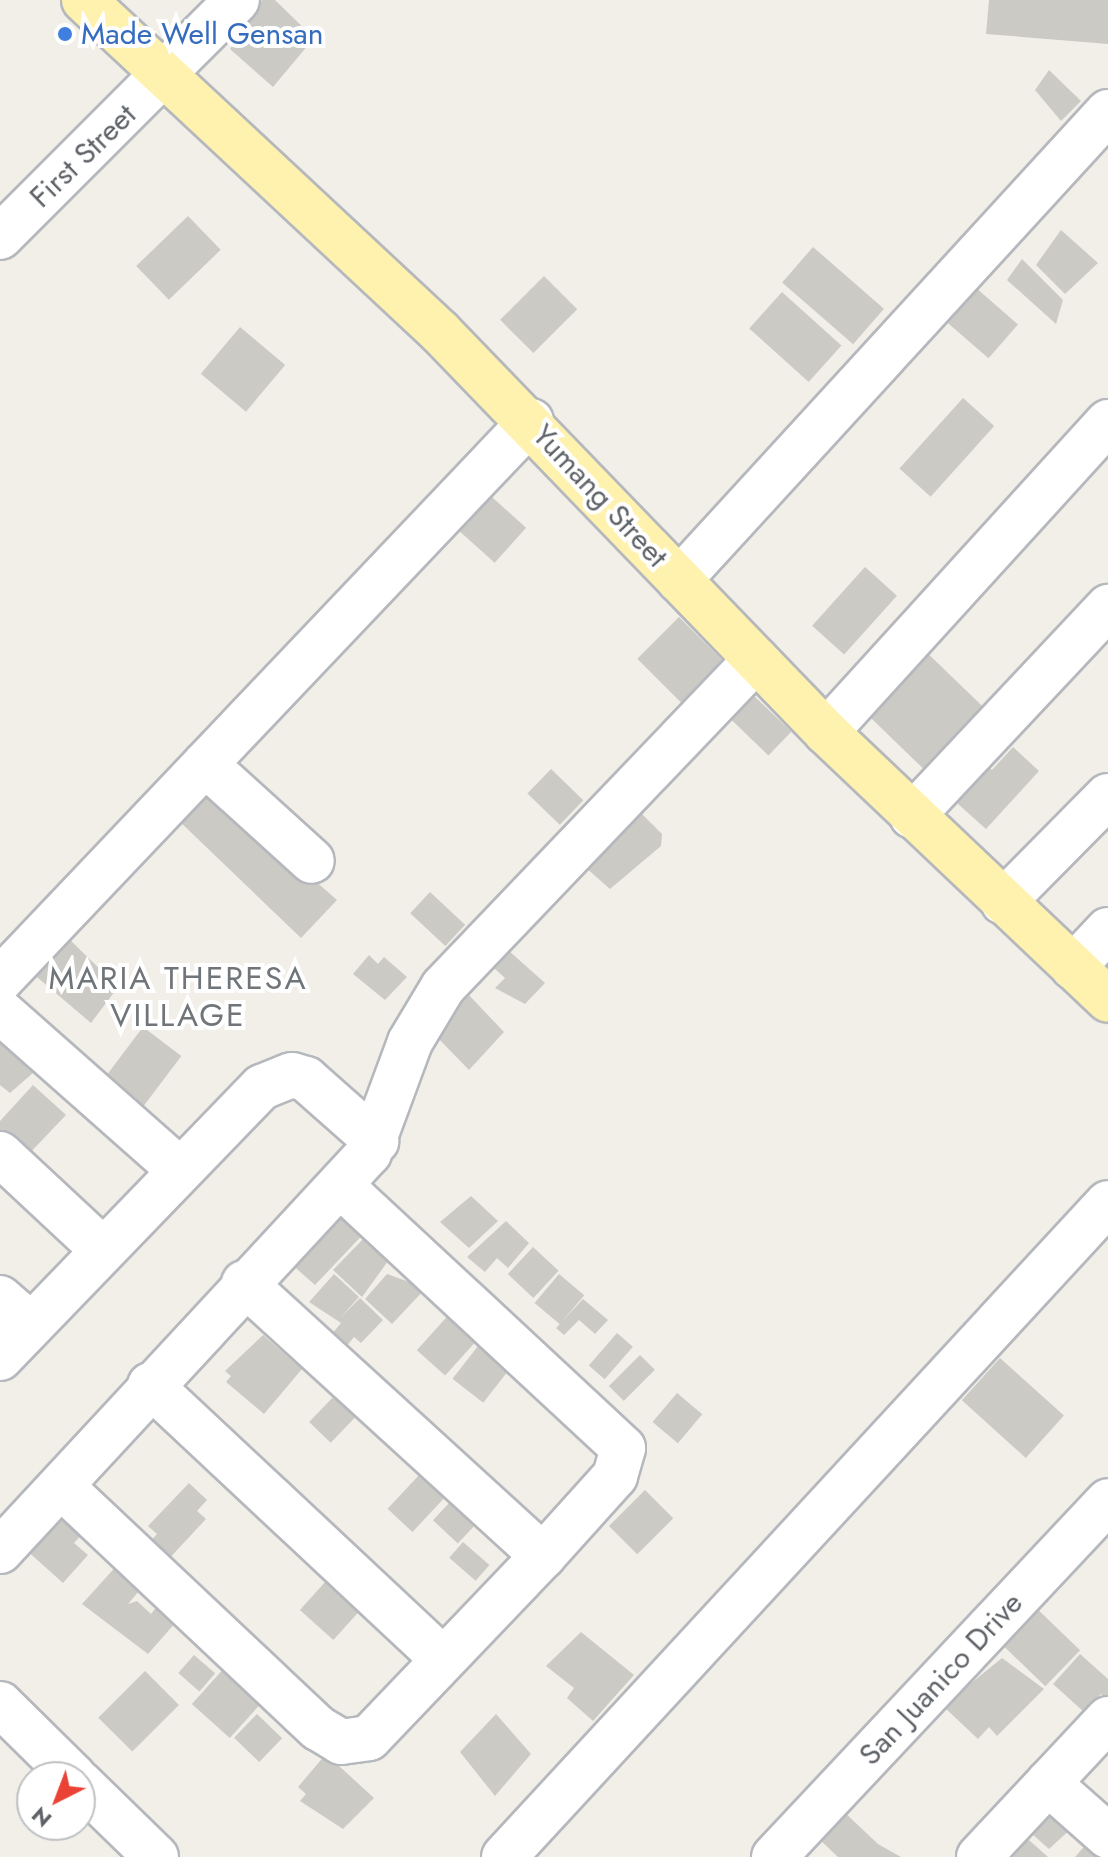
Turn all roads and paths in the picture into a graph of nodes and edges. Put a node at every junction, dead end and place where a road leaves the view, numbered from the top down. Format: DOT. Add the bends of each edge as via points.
graph roads {
  1 [pos="84,0"];
  2 [pos="237,0"];
  3 [pos="165,75"];
  4 [pos="1108,112"];
  5 [pos="0,237"];
  6 [pos="531,421"];
  7 [pos="1108,422"];
  8 [pos="679,580"];
  9 [pos="1108,607"];
  10 [pos="756,660"];
  11 [pos="826,732"];
  12 [pos="205,764"];
  13 [pos="1108,796"];
  14 [pos="912,816"];
  15 [pos="312,861"];
  16 [pos="1003,902"];
  17 [pos="1108,930"];
  18 [pos="1073,967"];
  19 [pos="0,980"];
  20 [pos="1108,1000"];
  21 [pos="0,1011"];
  22 [pos="376,1141"];
  23 [pos="0,1154"];
  24 [pos="180,1170"];
  25 [pos="340,1185"];
  26 [pos="1108,1203"];
  27 [pos="103,1250"];
  28 [pos="244,1283"];
  29 [pos="16,1312"];
  30 [pos="0,1358"];
  31 [pos="150,1385"];
  32 [pos="61,1486"];
  33 [pos="1108,1501"];
  34 [pos="0,1551"];
  35 [pos="543,1556"];
  36 [pos="443,1659"];
  37 [pos="0,1704"];
  38 [pos="1108,1719"];
  39 [pos="58,1761"];
  40 [pos="1048,1783"];
  41 [pos="96,1799"];
  42 [pos="1108,1836"];
  43 [pos="789,1852"];
  44 [pos="156,1857"];
  45 [pos="504,1857"];
  46 [pos="979,1857"];
  1 -- 3 [label="main road, Yumang Street"];
  2 -- 3 [label="street, First Street"];
  3 -- 5 [label="street, First Street"];
  3 -- 6 [label="main road, Yumang Street"];
  4 -- 8 [label="street"];
  6 -- 8 [label="main road, Yumang Street"];
  6 -- 12 [label="street"];
  7 -- 11 [label="street"];
  8 -- 10 [label="main road, Yumang Street"];
  9 -- 14 [label="street"];
  10 -- 11 [label="main road, Yumang Street"];
  10 -- 22 [label="street" via="443,987 410,1042"];
  11 -- 14 [label="main road, Yumang Street"];
  12 -- 15 [label="street"];
  12 -- 19 [label="street"];
  13 -- 16 [label="street"];
  14 -- 16 [label="main road, Yumang Street"];
  16 -- 18 [label="main road, Yumang Street"];
  17 -- 18 [label="street"];
  18 -- 20 [label="main road, Yumang Street"];
  21 -- 24 [label="street"];
  22 -- 24 [label="street" via="321,1088 292,1075 262,1087"];
  22 -- 25 [label="street"];
  23 -- 27 [label="street"];
  24 -- 27 [label="street"];
  25 -- 28 [label="street"];
  25 -- 35 [label="street" via="623,1448 615,1476"];
  26 -- 45 [label="street"];
  27 -- 29 [label="street"];
  28 -- 31 [label="street"];
  28 -- 35 [label="street"];
  29 -- 30 [label="street"];
  31 -- 32 [label="street"];
  31 -- 36 [label="street"];
  32 -- 34 [label="street"];
  32 -- 36 [label="street" via="318,1728 341,1742 369,1738"];
  33 -- 43 [label="street, San Juanico Drive"];
  35 -- 36 [label="street"];
  37 -- 39 [label="street"];
  38 -- 40 [label="street"];
  40 -- 42 [label="street"];
  40 -- 46 [label="street"];
  41 -- 44 [label="street"];
}
